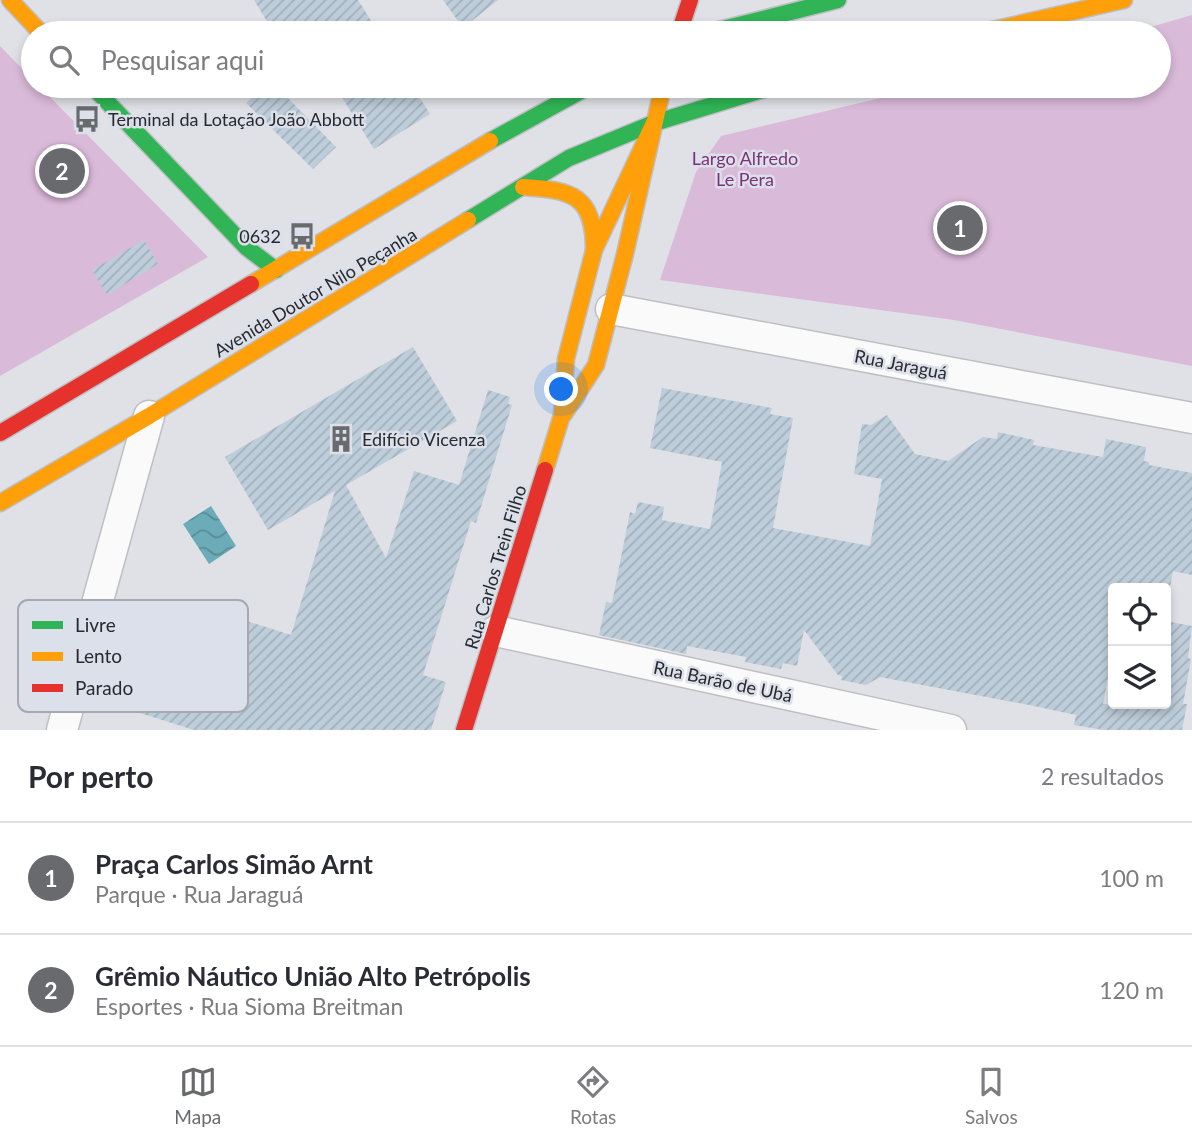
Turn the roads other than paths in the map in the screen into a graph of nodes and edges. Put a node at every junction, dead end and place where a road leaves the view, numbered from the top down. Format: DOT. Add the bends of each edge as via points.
graph roads {
  1 [pos="10,0"];
  2 [pos="690,0"];
  3 [pos="838,0"];
  4 [pos="1124,0"];
  5 [pos="30,21"];
  6 [pos="682,21"];
  7 [pos="754,21"];
  8 [pos="1032,21"];
  9 [pos="103,98"];
  10 [pos="567,98"];
  11 [pos="660,98"];
  12 [pos="729,98"];
  13 [pos="654,123"];
  14 [pos="523,187"];
  15 [pos="247,248"];
  16 [pos="594,250"];
  17 [pos="276,270"];
  18 [pos="256,281"];
  19 [pos="611,309"];
  20 [pos="562,415"];
  21 [pos="149,416"];
  22 [pos="1192,418"];
  23 [pos="0,433"];
  24 [pos="92,449"];
  25 [pos="129,488"];
  26 [pos="0,503"];
  27 [pos="98,600"];
  28 [pos="496,631"];
  29 [pos="67,712"];
  30 [pos="62,730"];
  31 [pos="464,730"];
  32 [pos="951,730"];
  1 -- 5 [label="main road"];
  2 -- 6 [label="main road"];
  3 -- 7 [label="main road"];
  4 -- 8 [label="main road"];
  9 -- 15 [label="main road"];
  10 -- 17 [label="main road"];
  11 -- 13 [label="main road, Rua Carlos Trein Filho"];
  12 -- 13 [label="main road, Avenida Doutor Nilo Peçanha"];
  13 -- 14 [label="main road, Avenida Doutor Nilo Peçanha" via="569,159"];
  13 -- 16 [label="main road, Rua Carlos Trein Filho"];
  13 -- 19 [label="main road, Rua Carlos Trein Filho"];
  14 -- 16 [label="main road" via="561,190 580,202 592,219"];
  14 -- 21 [label="main road, Avenida Doutor Nilo Peçanha"];
  15 -- 17 [label="main road"];
  15 -- 18 [label="main road"];
  16 -- 20 [label="main road, Rua Carlos Trein Filho" via="566,359"];
  17 -- 18 [label="main road"];
  18 -- 23 [label="main road"];
  19 -- 20 [label="main road, Rua Carlos Trein Filho" via="596,365"];
  19 -- 22 [label="street, Rua Jaraguá"];
  20 -- 28 [label="main road, Rua Carlos Trein Filho"];
  21 -- 24 [label="main road, Avenida Doutor Nilo Peçanha"];
  21 -- 25 [label="street"];
  24 -- 25 [label="street"];
  24 -- 26 [label="main road, Avenida Doutor Nilo Peçanha"];
  25 -- 27 [label="street"];
  28 -- 31 [label="main road, Rua Carlos Trein Filho"];
  28 -- 32 [label="street, Rua Barão de Ubá"];
  29 -- 30 [label="street"];
}
